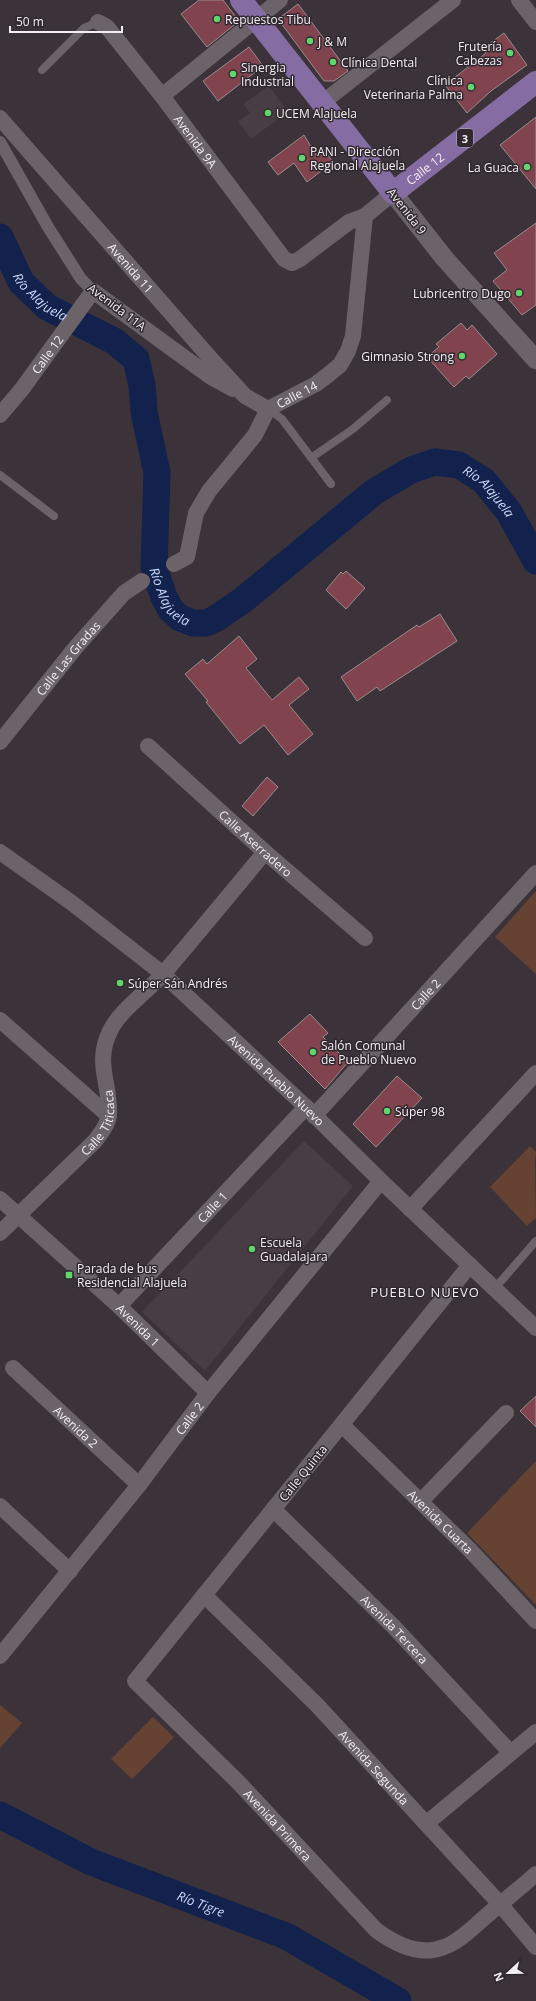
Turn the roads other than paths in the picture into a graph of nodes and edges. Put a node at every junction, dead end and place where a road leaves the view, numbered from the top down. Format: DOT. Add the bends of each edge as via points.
graph roads {
  1 [pos="241,0"];
  2 [pos="280,0"];
  3 [pos="453,0"];
  4 [pos="519,0"];
  5 [pos="255,20"];
  6 [pos="98,22"];
  7 [pos="536,22"];
  8 [pos="42,70"];
  9 [pos="536,82"];
  10 [pos="162,96"];
  11 [pos="322,103"];
  12 [pos="0,118"];
  13 [pos="0,142"];
  14 [pos="393,193"];
  15 [pos="365,216"];
  16 [pos="292,263"];
  17 [pos="93,291"];
  18 [pos="536,360"];
  19 [pos="245,396"];
  20 [pos="387,400"];
  21 [pos="268,409"];
  22 [pos="0,415"];
  23 [pos="311,458"];
  24 [pos="0,475"];
  25 [pos="331,484"];
  26 [pos="54,516"];
  27 [pos="181,561"];
  28 [pos="142,581"];
  29 [pos="0,742"];
  30 [pos="148,746"];
  31 [pos="266,852"];
  32 [pos="1,855"];
  33 [pos="536,873"];
  34 [pos="365,938"];
  35 [pos="163,974"];
  36 [pos="0,1020"];
  37 [pos="536,1073"];
  38 [pos="310,1112"];
  39 [pos="109,1116"];
  40 [pos="381,1181"];
  41 [pos="0,1199"];
  42 [pos="410,1209"];
  43 [pos="18,1215"];
  44 [pos="0,1233"];
  45 [pos="536,1241"];
  46 [pos="470,1265"];
  47 [pos="495,1288"];
  48 [pos="119,1306"];
  49 [pos="536,1328"];
  50 [pos="13,1368"];
  51 [pos="208,1393"];
  52 [pos="506,1413"];
  53 [pos="342,1425"];
  54 [pos="139,1485"];
  55 [pos="421,1501"];
  56 [pos="0,1506"];
  57 [pos="273,1509"];
  58 [pos="70,1571"];
  59 [pos="204,1595"];
  60 [pos="536,1621"];
  61 [pos="0,1656"];
  62 [pos="135,1681"];
  63 [pos="536,1732"];
  64 [pos="511,1753"];
  65 [pos="427,1823"];
  66 [pos="536,1874"];
  67 [pos="500,1904"];
  68 [pos="536,1947"];
  1 -- 5 [label="main road, Avenida 9"];
  2 -- 5 [label="street"];
  3 -- 11 [label="street"];
  4 -- 7 [label="street"];
  5 -- 10 [label="street"];
  5 -- 11 [label="main road, Avenida 9"];
  6 -- 8 [label="lane" via="84,28"];
  6 -- 10 [label="street, Avenida 9A" via="107,27"];
  9 -- 14 [label="main road, Calle 12 / 3"];
  10 -- 16 [label="street, Avenida 9A" via="284,259"];
  11 -- 14 [label="main road, Avenida 9"];
  12 -- 19 [label="street, Avenida 11"];
  13 -- 17 [label="street, Avenida 11A" via="52,233 81,279"];
  14 -- 15 [label="street, Calle 12"];
  14 -- 18 [label="street, Avenida 9" via="445,259"];
  15 -- 16 [label="street, Calle 12" via="349,222"];
  15 -- 21 [label="street, Calle 14" via="353,336 348,352 340,364 316,384"];
  17 -- 19 [label="street, Avenida 11A" via="211,377"];
  17 -- 22 [label="street, Calle 12"];
  19 -- 21 [label="street, Avenida 11"];
  20 -- 23 [label="lane" via="353,429"];
  21 -- 23 [label="lane" via="282,419"];
  21 -- 27 [label="street, Calle 14" via="255,435 209,491 196,513"];
  23 -- 25 [label="lane"];
  24 -- 26 [label="lane"];
  28 -- 29 [label="street, Calle Las Gradas" via="124,593 76,647"];
  30 -- 31 [label="street, Calle Aserradero"];
  31 -- 34 [label="street, Calle Aserradero"];
  31 -- 35 [label="street, Calle Titicaca"];
  32 -- 35 [label="street, Avenida Pueblo Nuevo" via="72,903"];
  33 -- 38 [label="street, Calle 2"];
  35 -- 38 [label="street, Avenida Pueblo Nuevo"];
  35 -- 39 [label="street, Calle Titicaca" via="110,1030 103,1051"];
  36 -- 39 [label="street"];
  37 -- 42 [label="street"];
  38 -- 40 [label="street, Avenida Pueblo Nuevo"];
  38 -- 48 [label="street, Calle 1"];
  39 -- 43 [label="street, Calle Titicaca" via="95,1141"];
  40 -- 42 [label="street, Avenida Pueblo Nuevo"];
  40 -- 51 [label="street, Calle 2"];
  41 -- 43 [label="street, Avenida 1"];
  42 -- 46 [label="street, Avenida Pueblo Nuevo"];
  43 -- 44 [label="street, Calle Titicaca"];
  43 -- 48 [label="street, Avenida 1"];
  45 -- 47 [label="lane"];
  46 -- 47 [label="street, Avenida Pueblo Nuevo"];
  46 -- 53 [label="street, Calle Quinta"];
  47 -- 49 [label="street, Avenida Pueblo Nuevo"];
  48 -- 51 [label="street, Avenida 1"];
  50 -- 54 [label="street, Avenida 2"];
  51 -- 54 [label="street, Calle 2"];
  52 -- 55 [label="street"];
  53 -- 55 [label="street, Avenida Cuarta"];
  53 -- 57 [label="street, Calle Quinta"];
  54 -- 58 [label="street, Calle 2"];
  55 -- 60 [label="street, Avenida Cuarta"];
  56 -- 58 [label="street"];
  57 -- 59 [label="street, Calle Quinta"];
  57 -- 64 [label="street, Avenida Tercera" via="394,1627"];
  58 -- 61 [label="street, Calle 2"];
  59 -- 62 [label="street, Calle Quinta"];
  59 -- 65 [label="street, Avenida Segunda" via="317,1705"];
  62 -- 67 [label="street, Avenida Primera" via="239,1783 376,1930 389,1940 407,1948 444,1948 459,1939"];
  63 -- 64 [label="street"];
  64 -- 65 [label="street"];
  65 -- 67 [label="street, Avenida Segunda"];
  66 -- 67 [label="street, Avenida Primera"];
  67 -- 68 [label="street, Avenida Segunda"];
}
